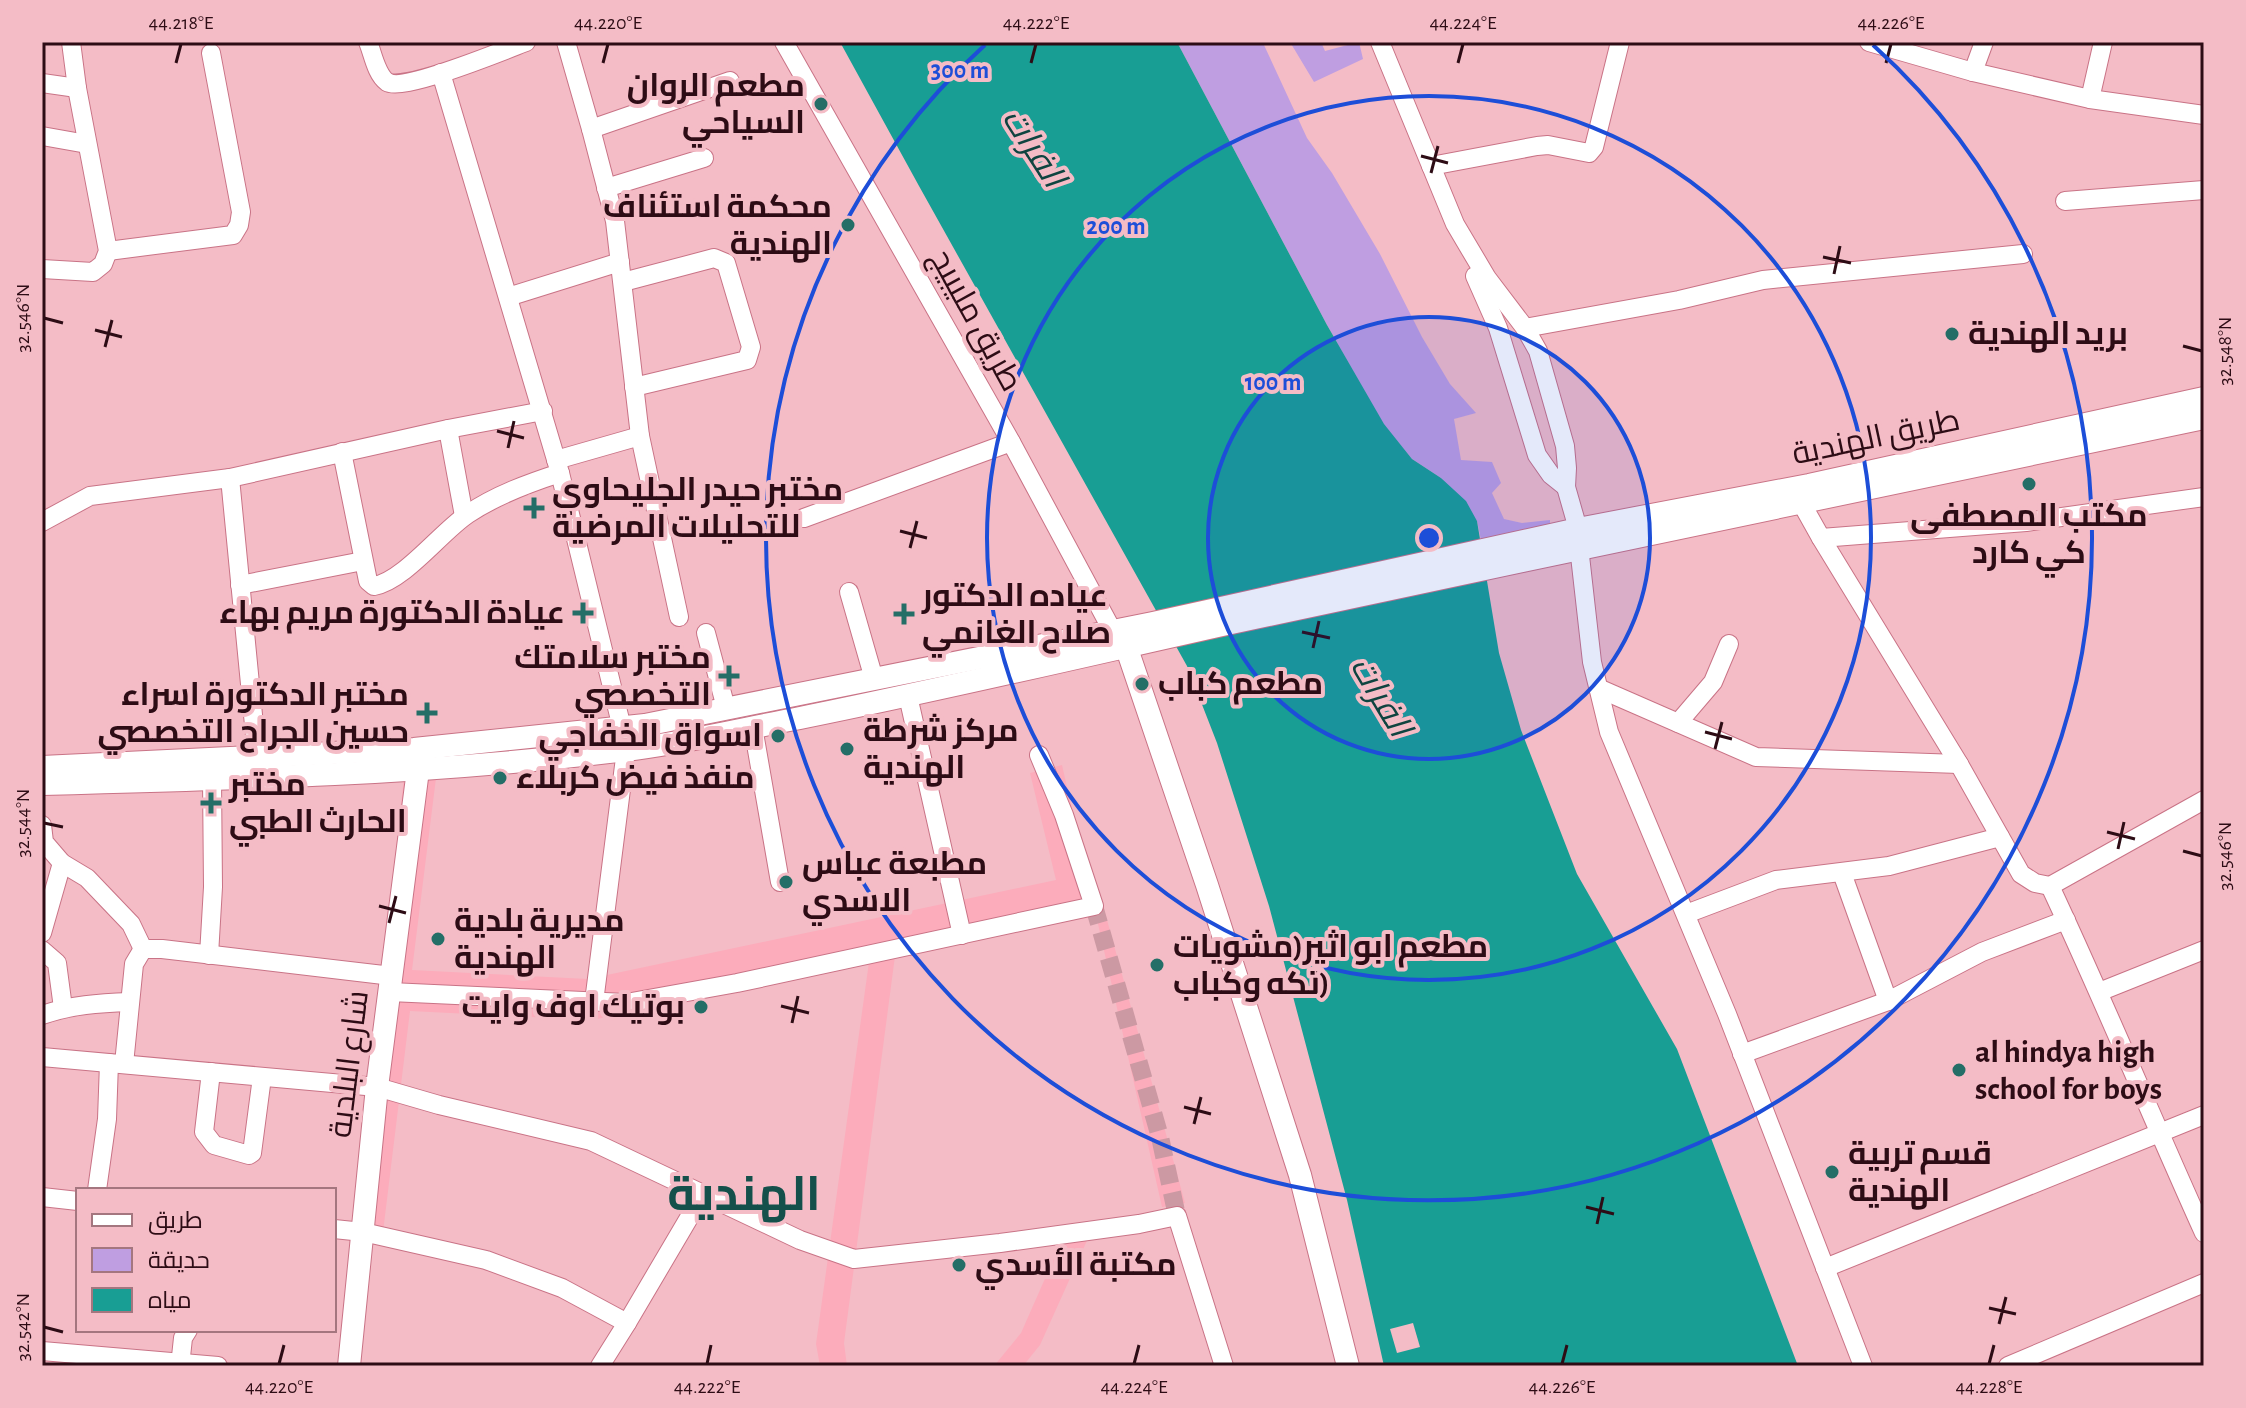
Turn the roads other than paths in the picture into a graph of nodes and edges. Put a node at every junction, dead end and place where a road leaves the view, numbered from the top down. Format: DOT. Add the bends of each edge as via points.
graph roads {
  1 [pos="71,42"];
  2 [pos="368,42"];
  3 [pos="526,42"];
  4 [pos="566,42"];
  5 [pos="784,42"];
  6 [pos="1380,42"];
  7 [pos="1620,42"];
  8 [pos="1984,42"];
  9 [pos="2103,42"];
  10 [pos="1877,43"];
  11 [pos="211,53"];
  12 [pos="1973,72"];
  13 [pos="441,73"];
  14 [pos="730,81"];
  15 [pos="42,83"];
  16 [pos="77,88"];
  17 [pos="2090,99"];
  18 [pos="2204,115"];
  19 [pos="591,129"];
  20 [pos="42,136"];
  21 [pos="87,144"];
  22 [pos="704,158"];
  23 [pos="1431,166"];
  24 [pos="606,188"];
  25 [pos="2204,190"];
  26 [pos="2065,201"];
  27 [pos="1455,224"];
  28 [pos="108,251"];
  29 [pos="2023,254"];
  30 [pos="620,262"];
  31 [pos="42,269"];
  32 [pos="623,282"];
  33 [pos="508,297"];
  34 [pos="1525,328"];
  35 [pos="634,387"];
  36 [pos="2204,398"];
  37 [pos="543,411"];
  38 [pos="2204,418"];
  39 [pos="448,429"];
  40 [pos="640,436"];
  41 [pos="1011,442"];
  42 [pos="342,452"];
  43 [pos="558,466"];
  44 [pos="230,478"];
  45 [pos="1566,487"];
  46 [pos="2204,497"];
  47 [pos="1802,504"];
  48 [pos="464,516"];
  49 [pos="804,518"];
  50 [pos="42,522"];
  51 [pos="1821,538"];
  52 [pos="1571,540"];
  53 [pos="363,561"];
  54 [pos="240,585"];
  55 [pos="849,592"];
  56 [pos="679,617"];
  57 [pos="706,633"];
  58 [pos="1119,638"];
  59 [pos="1729,644"];
  60 [pos="874,679"];
  61 [pos="1598,688"];
  62 [pos="908,696"];
  63 [pos="726,708"];
  64 [pos="1678,723"];
  65 [pos="753,727"];
  66 [pos="624,739"];
  67 [pos="1039,755"];
  68 [pos="257,756"];
  69 [pos="1959,764"];
  70 [pos="42,767"];
  71 [pos="418,770"];
  72 [pos="212,779"];
  73 [pos="42,784"];
  74 [pos="2204,800"];
  75 [pos="2000,837"];
  76 [pos="43,838"];
  77 [pos="62,863"];
  78 [pos="1842,873"];
  79 [pos="780,882"];
  80 [pos="2050,886"];
  81 [pos="1686,914"];
  82 [pos="2066,920"];
  83 [pos="42,933"];
  84 [pos="962,935"];
  85 [pos="143,949"];
  86 [pos="42,950"];
  87 [pos="2204,950"];
  88 [pos="209,955"];
  89 [pos="391,984"];
  90 [pos="2099,992"];
  91 [pos="1888,1001"];
  92 [pos="130,1002"];
  93 [pos="594,1002"];
  94 [pos="63,1008"];
  95 [pos="42,1015"];
  96 [pos="1742,1054"];
  97 [pos="42,1057"];
  98 [pos="116,1064"];
  99 [pos="211,1072"];
  100 [pos="262,1077"];
  101 [pos="377,1087"];
  102 [pos="2204,1115"];
  103 [pos="2159,1133"];
  104 [pos="97,1188"];
  105 [pos="703,1194"];
  106 [pos="42,1197"];
  107 [pos="76,1201"];
  108 [pos="336,1229"];
  109 [pos="363,1232"];
  110 [pos="2204,1233"];
  111 [pos="1825,1268"];
  112 [pos="2204,1283"];
  113 [pos="627,1323"];
  114 [pos="187,1332"];
  115 [pos="44,1356"];
  116 [pos="180,1364"];
  117 [pos="218,1366"];
  118 [pos="349,1366"];
  119 [pos="600,1366"];
  120 [pos="1224,1366"];
  121 [pos="1348,1366"];
  122 [pos="1863,1366"];
  123 [pos="2008,1366"];
  1 -- 16 [label="street"];
  2 -- 13 [label="street" via="386,81 403,84"];
  3 -- 13 [label="street"];
  4 -- 19 [label="street"];
  5 -- 41 [label="street, طريق مليبيج"];
  6 -- 23 [label="street"];
  7 -- 23 [label="street" via="1589,153 1537,146"];
  8 -- 12 [label="street"];
  9 -- 17 [label="street"];
  10 -- 12 [label="street"];
  11 -- 28 [label="street" via="241,212 239,225 233,235"];
  12 -- 17 [label="street"];
  13 -- 33 [label="street"];
  14 -- 19 [label="street"];
  15 -- 16 [label="street"];
  16 -- 21 [label="street"];
  17 -- 18 [label="street"];
  19 -- 24 [label="street"];
  20 -- 21 [label="street"];
  21 -- 28 [label="street"];
  22 -- 24 [label="street"];
  23 -- 27 [label="street"];
  24 -- 30 [label="street"];
  25 -- 26 [label="street"];
  27 -- 34 [label="street"];
  27 -- 45 [label="street" via="1501,337 1537,455"];
  28 -- 31 [label="street" via="93,272"];
  29 -- 34 [label="street" via="1763,280"];
  30 -- 32 [label="street"];
  30 -- 33 [label="street"];
  32 -- 35 [label="street"];
  32 -- 35 [label="street" via="714,258 726,263 751,347 747,360"];
  33 -- 37 [label="street"];
  34 -- 45 [label="street" via="1538,351 1565,446"];
  35 -- 40 [label="street"];
  36 -- 52 [label="main road, طريق الهندية"];
  37 -- 39 [label="street"];
  37 -- 43 [label="street"];
  38 -- 47 [label="main road, طريق الهندية"];
  39 -- 42 [label="street"];
  39 -- 48 [label="street"];
  40 -- 43 [label="street"];
  40 -- 56 [label="street"];
  41 -- 49 [label="street"];
  41 -- 58 [label="street, طريق مليبيج"];
  42 -- 44 [label="street"];
  42 -- 53 [label="street"];
  43 -- 48 [label="street"];
  43 -- 66 [label="street"];
  44 -- 50 [label="street" via="90,496"];
  44 -- 54 [label="street"];
  45 -- 52 [label="street"];
  46 -- 51 [label="street" via="2026,522"];
  47 -- 51 [label="street"];
  47 -- 52 [label="main road, طريق الهندية"];
  48 -- 53 [label="street" via="382,584 368,581"];
  51 -- 69 [label="street"];
  52 -- 58 [label="main road"];
  52 -- 61 [label="street"];
  53 -- 54 [label="street"];
  54 -- 68 [label="street"];
  55 -- 60 [label="street"];
  57 -- 63 [label="street"];
  58 -- 60 [label="main road"];
  58 -- 62 [label="main road"];
  58 -- 121 [label="main road" via="1207,885 1300,1175"];
  59 -- 64 [label="street" via="1713,682"];
  60 -- 63 [label="main road"];
  61 -- 64 [label="street"];
  61 -- 81 [label="street" via="1609,732"];
  62 -- 65 [label="main road"];
  62 -- 84 [label="street"];
  63 -- 66 [label="main road"];
  64 -- 69 [label="street" via="1756,757"];
  65 -- 66 [label="main road" via="673,743"];
  65 -- 79 [label="street"];
  66 -- 68 [label="main road"];
  66 -- 71 [label="main road"];
  66 -- 93 [label="street"];
  67 -- 84 [label="street" via="1094,906"];
  68 -- 70 [label="main road"];
  69 -- 75 [label="street"];
  71 -- 72 [label="main road"];
  71 -- 89 [label="main road, شارع البلدية"];
  72 -- 73 [label="main road"];
  72 -- 88 [label="street"];
  74 -- 80 [label="street"];
  75 -- 78 [label="street"];
  75 -- 80 [label="street" via="2021,874"];
  76 -- 77 [label="street"];
  77 -- 83 [label="street"];
  77 -- 85 [label="street" via="87,878 131,924"];
  78 -- 81 [label="street" via="1776,880"];
  78 -- 91 [label="street"];
  80 -- 82 [label="street"];
  81 -- 96 [label="street"];
  82 -- 90 [label="street"];
  82 -- 91 [label="street" via="1982,952"];
  84 -- 93 [label="street" via="737,983 626,1003"];
  85 -- 88 [label="street"];
  85 -- 92 [label="street" via="134,964"];
  86 -- 94 [label="street" via="57,963"];
  87 -- 90 [label="street"];
  88 -- 89 [label="street"];
  89 -- 93 [label="street"];
  89 -- 101 [label="main road, شارع البلدية"];
  90 -- 103 [label="street"];
  91 -- 96 [label="street"];
  92 -- 94 [label="street"];
  92 -- 98 [label="street"];
  94 -- 95 [label="street"];
  96 -- 111 [label="street"];
  97 -- 98 [label="street"];
  98 -- 99 [label="street"];
  98 -- 104 [label="street"];
  99 -- 100 [label="street"];
  99 -- 100 [label="street" via="204,1132 214,1145 249,1155"];
  100 -- 101 [label="street"];
  101 -- 105 [label="street" via="591,1141"];
  101 -- 109 [label="main road, شارع البلدية"];
  102 -- 103 [label="street"];
  103 -- 110 [label="street"];
  103 -- 111 [label="street"];
  105 -- 113 [label="street"];
  105 -- 120 [label="street" via="854,1259 1177,1216"];
  106 -- 107 [label="street"];
  108 -- 109 [label="street"];
  109 -- 113 [label="street" via="486,1260 562,1288"];
  109 -- 118 [label="main road, شارع البلدية"];
  111 -- 122 [label="street"];
  112 -- 123 [label="street"];
  113 -- 119 [label="street"];
  114 -- 116 [label="street"];
  115 -- 116 [label="street"];
  116 -- 117 [label="street"];
}
